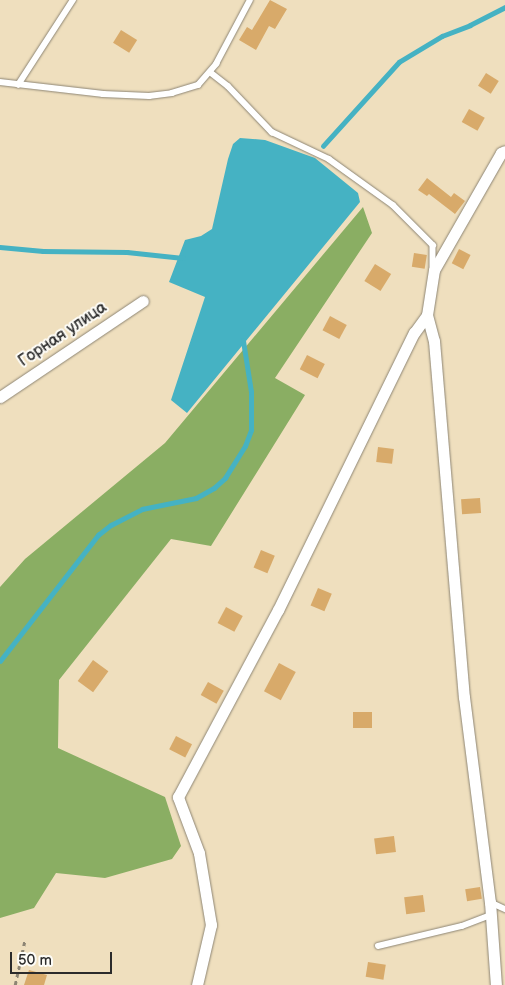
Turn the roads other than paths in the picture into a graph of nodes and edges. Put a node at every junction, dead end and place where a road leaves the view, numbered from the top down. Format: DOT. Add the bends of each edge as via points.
graph roads {
  1 [pos="73,0"];
  2 [pos="250,0"];
  3 [pos="210,72"];
  4 [pos="0,82"];
  5 [pos="18,85"];
  6 [pos="505,151"];
  7 [pos="434,270"];
  8 [pos="144,301"];
  9 [pos="426,315"];
  10 [pos="0,397"];
  11 [pos="490,902"];
  12 [pos="505,910"];
  13 [pos="490,915"];
  14 [pos="378,946"];
  15 [pos="196,985"];
  16 [pos="496,985"];
  1 -- 5 [label="lane"];
  2 -- 3 [label="lane"];
  3 -- 5 [label="lane" via="198,85 149,96"];
  3 -- 7 [label="lane" via="272,132 329,159 393,205 433,245"];
  4 -- 5 [label="lane"];
  6 -- 7 [label="street" via="500,153"];
  7 -- 9 [label="street"];
  8 -- 10 [label="street, Горная улица"];
  9 -- 11 [label="street" via="434,341 464,697"];
  9 -- 15 [label="street" via="414,333 278,610 178,797 199,853 211,925"];
  11 -- 12 [label="lane"];
  11 -- 13 [label="street"];
  13 -- 14 [label="lane" via="462,926"];
  13 -- 16 [label="street"];
}
